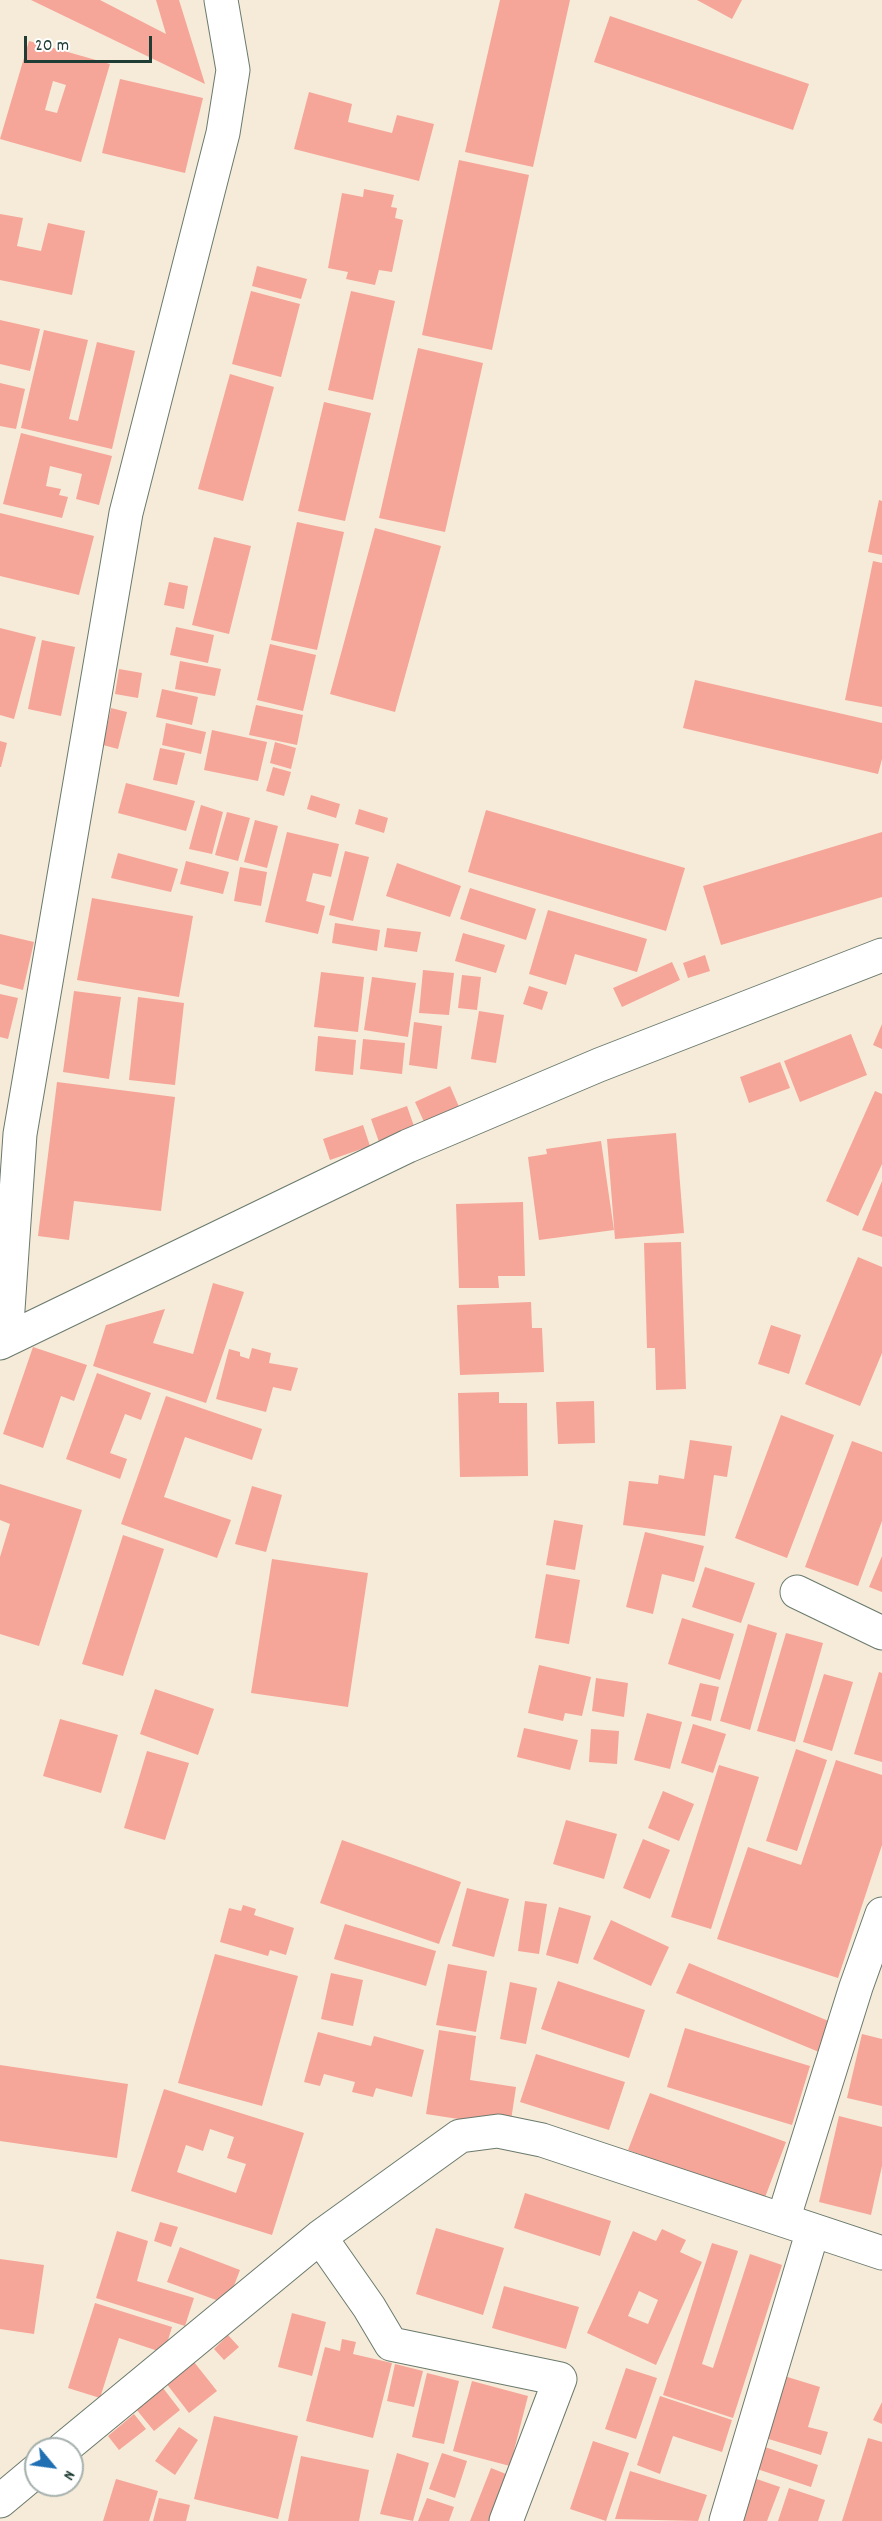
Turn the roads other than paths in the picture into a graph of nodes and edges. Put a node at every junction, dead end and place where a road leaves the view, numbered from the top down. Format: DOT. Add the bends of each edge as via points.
graph roads {
  1 [pos="221,0"];
  2 [pos="882,955"];
  3 [pos="10,1132"];
  4 [pos="3,1341"];
  5 [pos="797,1592"];
  6 [pos="882,1633"];
  7 [pos="882,1914"];
  8 [pos="869,1988"];
  9 [pos="798,2225"];
  10 [pos="320,2237"];
  11 [pos="882,2253"];
  12 [pos="78,2437"];
  13 [pos="24,2481"];
  14 [pos="0,2501"];
  15 [pos="506,2521"];
  16 [pos="726,2521"];
  1 -- 3 [label="street" via="233,70 223,133 126,513"];
  2 -- 4 [label="street" via="609,1060 408,1146"];
  3 -- 4 [label="street"];
  5 -- 6 [label="street"];
  7 -- 8 [label="street"];
  8 -- 9 [label="street"];
  9 -- 10 [label="street" via="542,2140 498,2131 460,2136"];
  9 -- 11 [label="street"];
  9 -- 16 [label="street"];
  10 -- 12 [label="street"];
  10 -- 15 [label="street" via="391,2344 560,2379"];
  13 -- 14 [label="street"];
}
